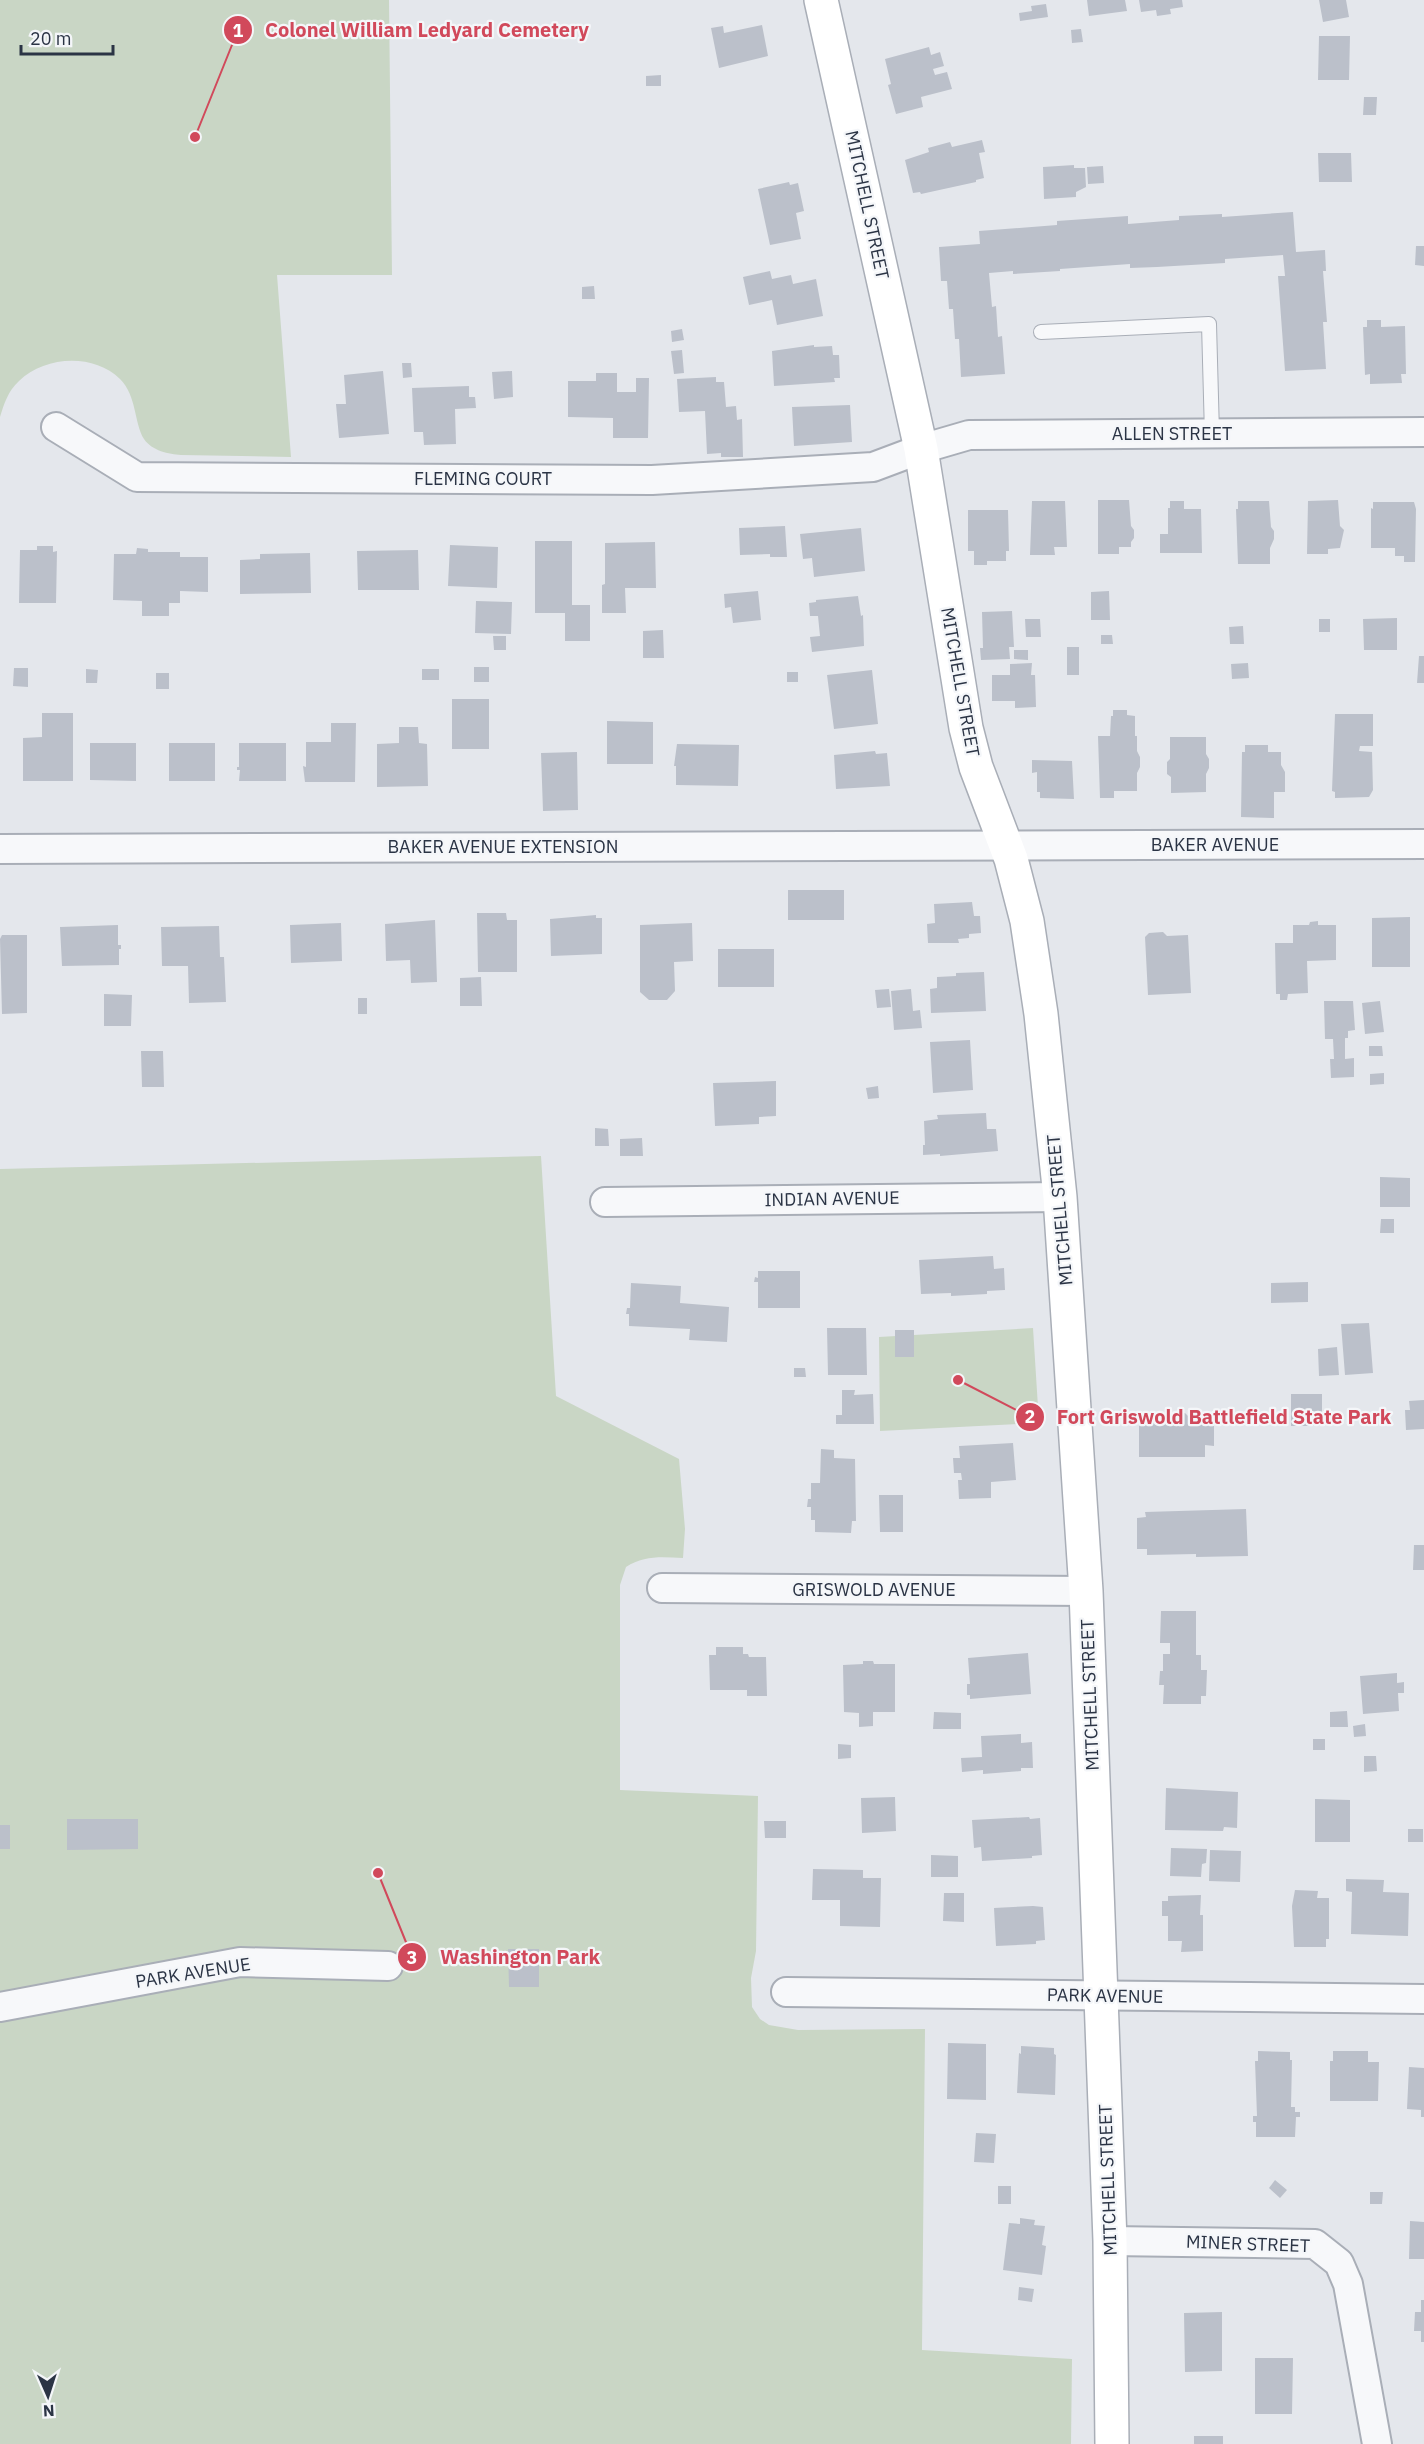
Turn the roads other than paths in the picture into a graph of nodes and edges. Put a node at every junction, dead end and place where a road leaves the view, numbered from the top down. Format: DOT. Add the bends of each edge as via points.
graph roads {
  1 [pos="821,0"];
  2 [pos="1041,332"];
  3 [pos="56,427"];
  4 [pos="1424,432"];
  5 [pos="1212,434"];
  6 [pos="921,448"];
  7 [pos="1424,844"];
  8 [pos="1006,846"];
  9 [pos="0,849"];
  10 [pos="1060,1197"];
  11 [pos="605,1202"];
  12 [pos="662,1588"];
  13 [pos="1086,1591"];
  14 [pos="388,1966"];
  15 [pos="786,1992"];
  16 [pos="1101,1996"];
  17 [pos="1424,1999"];
  18 [pos="0,2007"];
  19 [pos="1110,2241"];
  20 [pos="1112,2444"];
  21 [pos="1377,2444"];
  1 -- 6 [label="main road, MITCHELL STREET"];
  2 -- 5 [label="lane" via="1209,324"];
  3 -- 6 [label="street, FLEMING COURT" via="137,477 652,480 873,467"];
  4 -- 5 [label="street, ALLEN STREET"];
  5 -- 6 [label="street, ALLEN STREET" via="969,435"];
  6 -- 8 [label="main road, MITCHELL STREET" via="966,728 976,767"];
  7 -- 8 [label="street, BAKER AVENUE"];
  8 -- 9 [label="street, BAKER AVENUE EXTENSION"];
  8 -- 10 [label="main road, MITCHELL STREET" via="1027,921"];
  10 -- 11 [label="street, INDIAN AVENUE"];
  10 -- 13 [label="main road, MITCHELL STREET"];
  12 -- 13 [label="street, GRISWOLD AVENUE"];
  13 -- 16 [label="main road, MITCHELL STREET"];
  14 -- 18 [label="street, PARK AVENUE" via="240,1962"];
  15 -- 16 [label="street, PARK AVENUE"];
  16 -- 17 [label="street, PARK AVENUE"];
  16 -- 19 [label="main road, MITCHELL STREET"];
  19 -- 20 [label="main road, MITCHELL STREET"];
  19 -- 21 [label="street, MINER STREET" via="1315,2244 1339,2263 1348,2284"];
}
